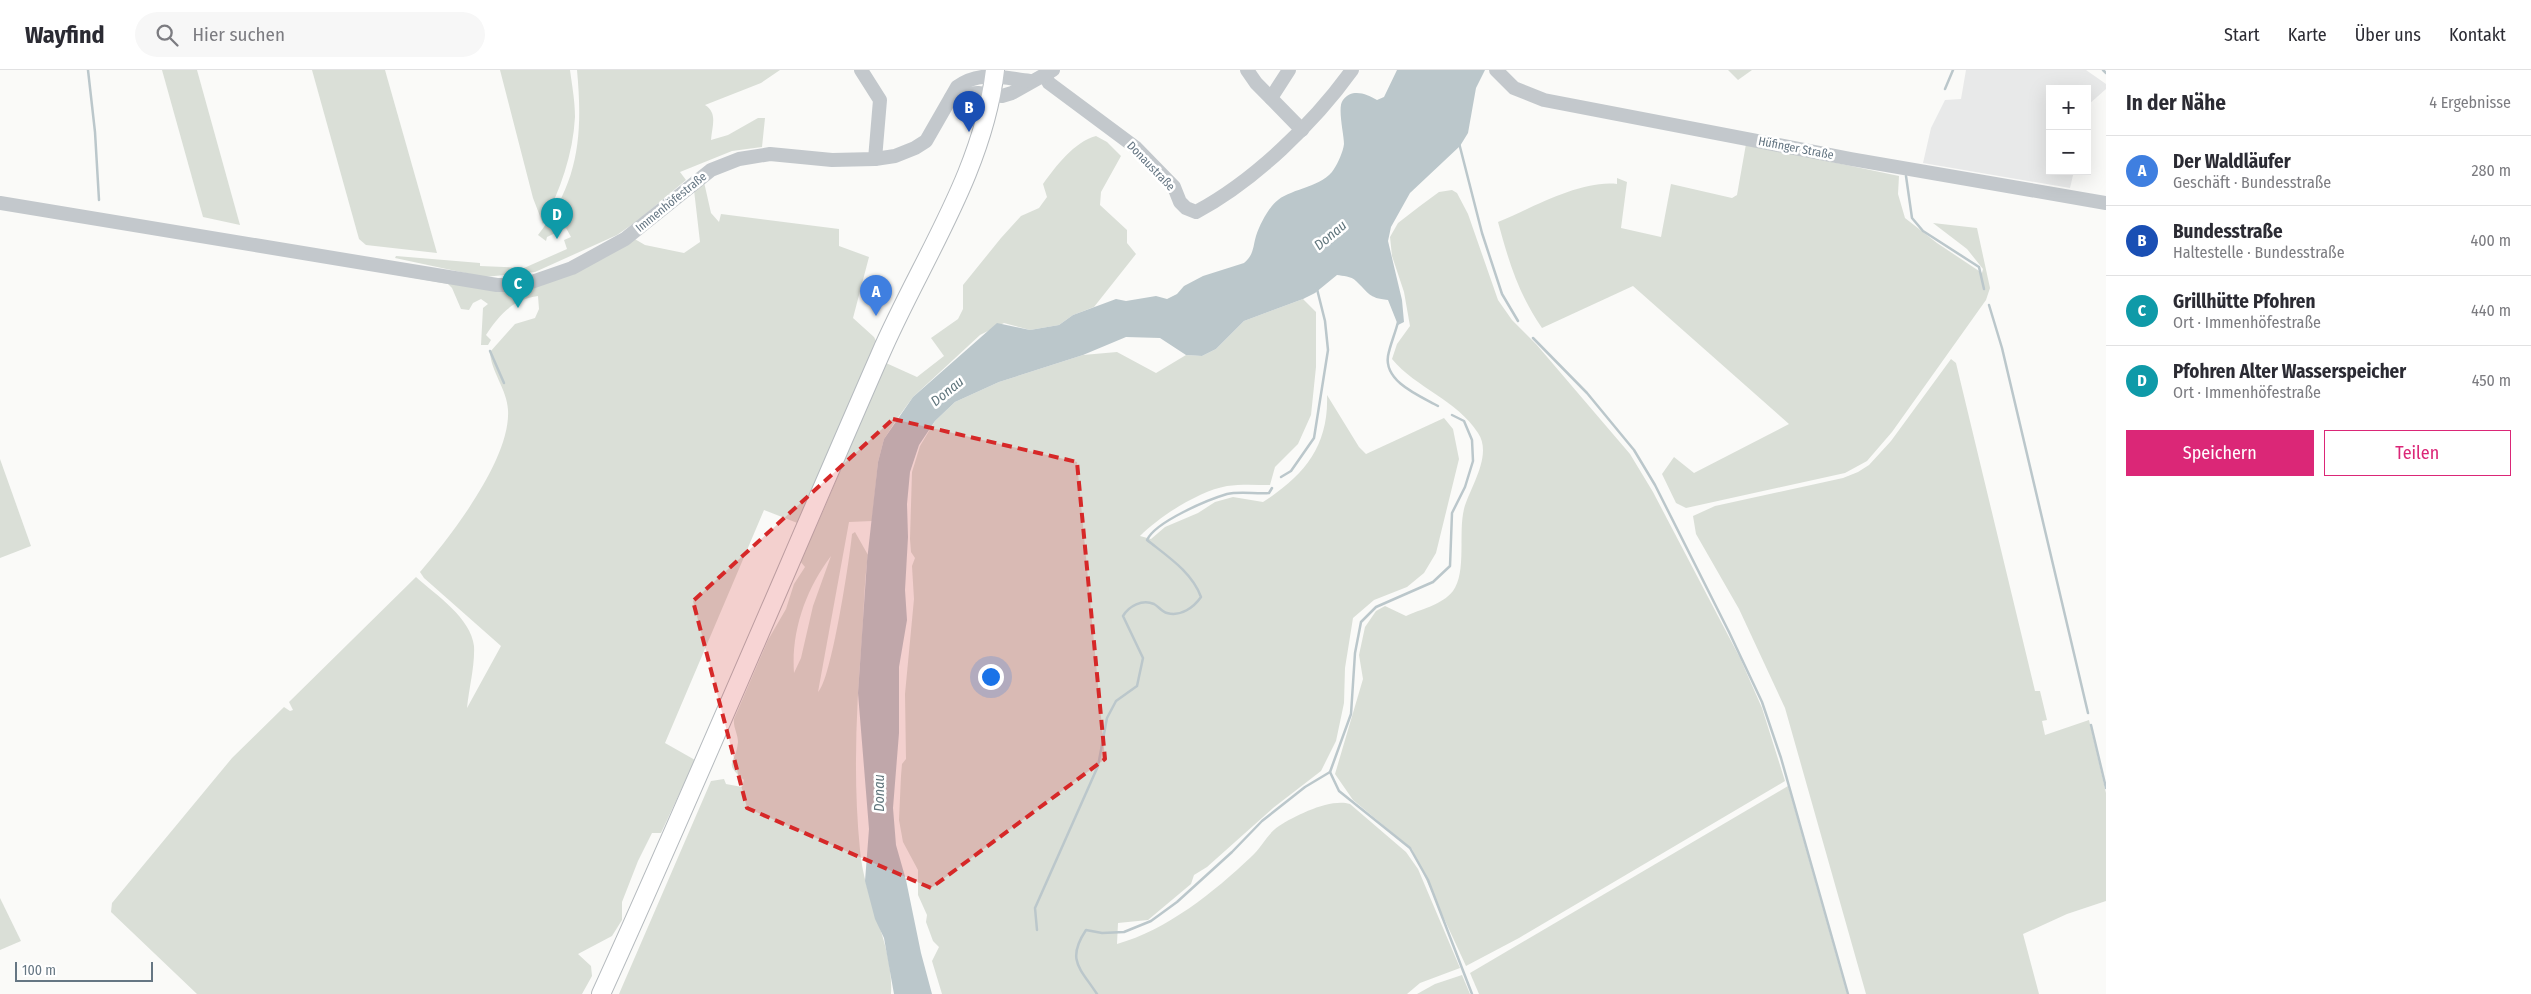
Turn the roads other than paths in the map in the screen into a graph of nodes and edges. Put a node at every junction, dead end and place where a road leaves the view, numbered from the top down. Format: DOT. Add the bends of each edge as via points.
graph roads {
  1 [pos="861,70"];
  2 [pos="1247,70"];
  3 [pos="1289,70"];
  4 [pos="1352,70"];
  5 [pos="1496,70"];
  6 [pos="989,73"];
  7 [pos="1040,74"];
  8 [pos="986,95"];
  9 [pos="951,98"];
  10 [pos="1271,98"];
  11 [pos="1302,130"];
  12 [pos="875,159"];
  13 [pos="0,203"];
  14 [pos="2106,203"];
  15 [pos="601,994"];
  1 -- 12 [label="street" via="880,100"];
  2 -- 10 [label="street"];
  3 -- 10 [label="street"];
  4 -- 11 [label="street, Donaustraße"];
  5 -- 14 [label="street, Hüfinger Straße" via="1507,83 1544,100"];
  6 -- 7 [label="street"];
  6 -- 8 [label="main road"];
  6 -- 9 [label="street, Immenhöfestraße" via="964,81"];
  7 -- 8 [label="street" via="1012,93"];
  7 -- 11 [label="street, Donaustraße" via="1135,147 1174,187 1180,202 1196,212 1238,186"];
  8 -- 9 [label="street" via="963,94"];
  8 -- 15 [label="main road" via="981,135 949,215 881,353"];
  9 -- 12 [label="street, Immenhöfestraße" via="926,141 895,156"];
  10 -- 11 [label="street"];
  12 -- 13 [label="street, Immenhöfestraße" via="832,160 770,154 739,159 712,170 625,239 572,268 523,285 497,285"];
}
